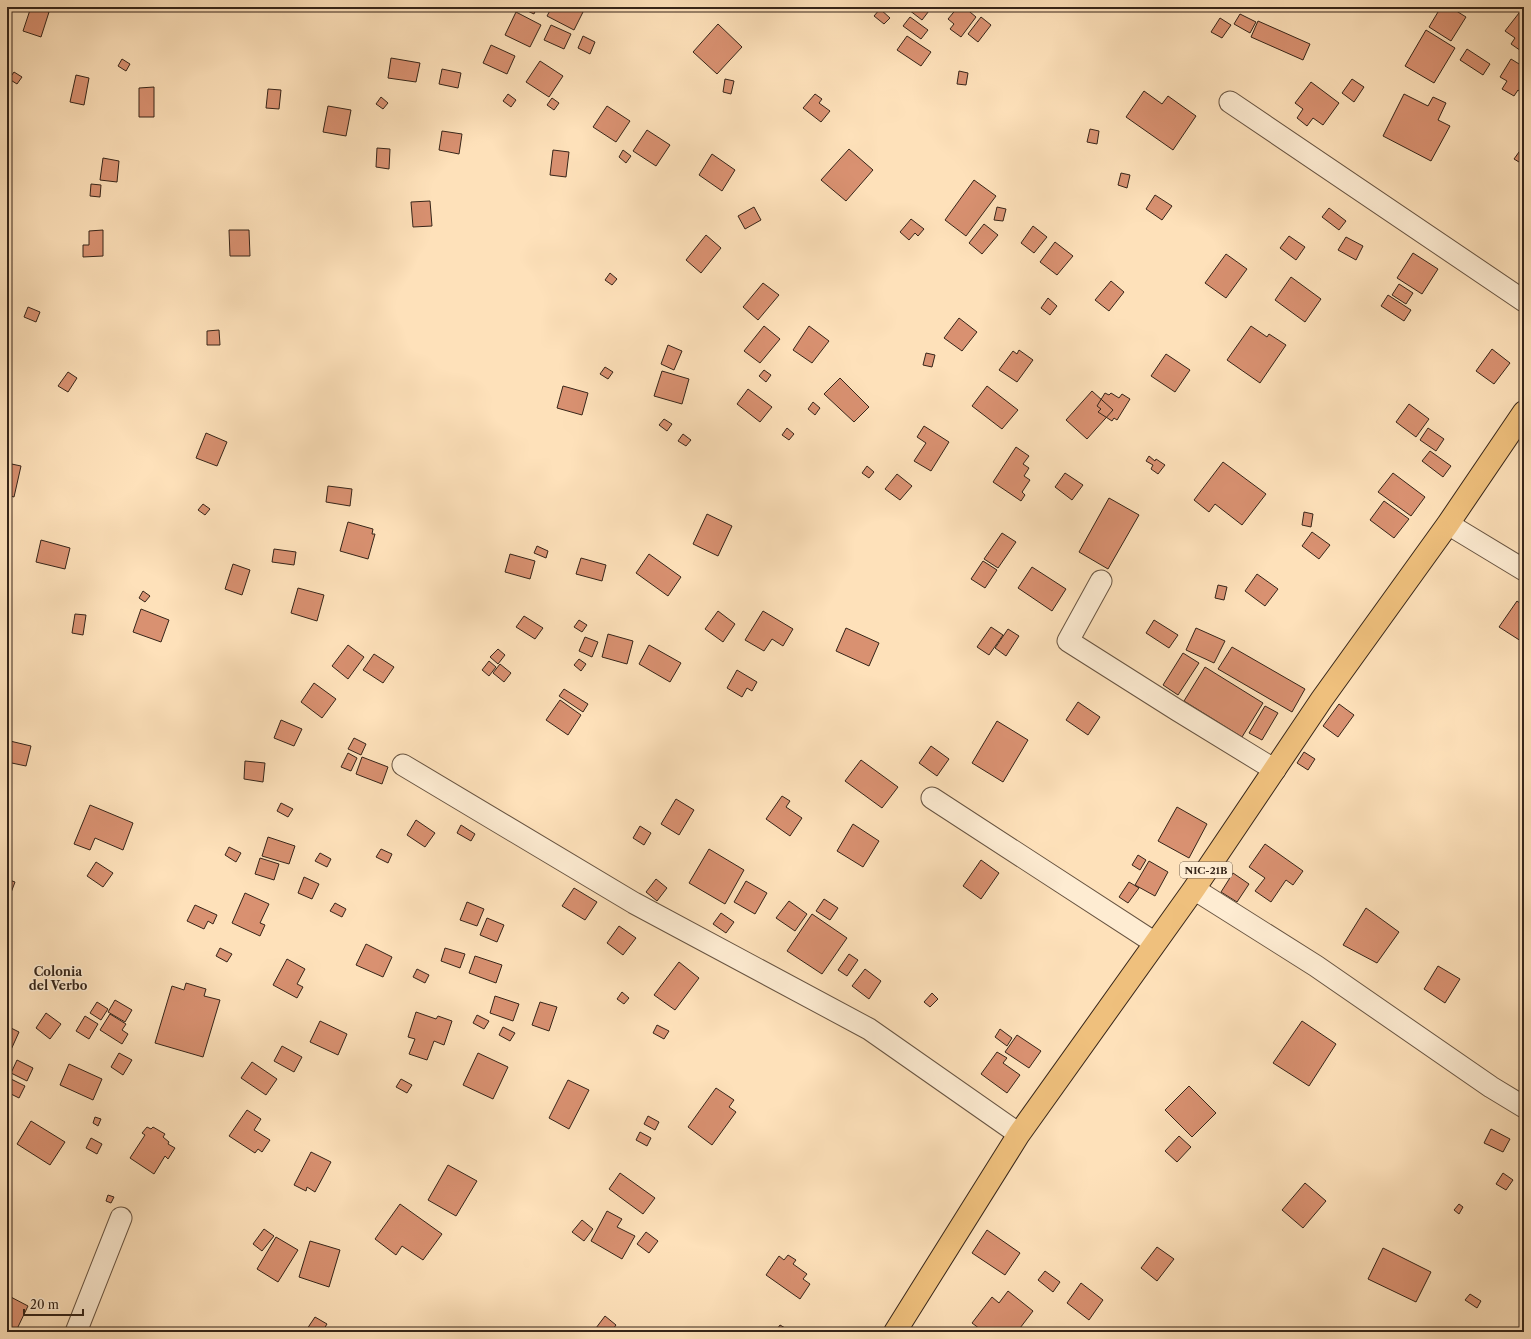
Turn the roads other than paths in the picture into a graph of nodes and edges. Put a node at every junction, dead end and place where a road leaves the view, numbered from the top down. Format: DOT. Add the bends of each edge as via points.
graph roads {
  1 [pos="1230,102"];
  2 [pos="1524,301"];
  3 [pos="1524,412"];
  4 [pos="1448,524"];
  5 [pos="1524,570"];
  6 [pos="1101,581"];
  7 [pos="403,765"];
  8 [pos="1275,770"];
  9 [pos="932,798"];
  10 [pos="1194,889"];
  11 [pos="1156,943"];
  12 [pos="1524,1107"];
  13 [pos="1019,1134"];
  14 [pos="121,1218"];
  15 [pos="76,1332"];
  16 [pos="894,1332"];
  1 -- 2 [label="street"];
  3 -- 4 [label="highway, NIC-21B"];
  4 -- 5 [label="street"];
  4 -- 8 [label="highway, NIC-21B" via="1322,699"];
  6 -- 8 [label="street" via="1068,641"];
  7 -- 13 [label="street" via="634,903 869,1029"];
  8 -- 10 [label="highway, NIC-21B"];
  9 -- 11 [label="street"];
  10 -- 11 [label="highway, NIC-21B"];
  10 -- 12 [label="street" via="1316,966"];
  11 -- 13 [label="highway, NIC-21B"];
  13 -- 16 [label="highway, NIC-21B"];
  14 -- 15 [label="street"];
}
